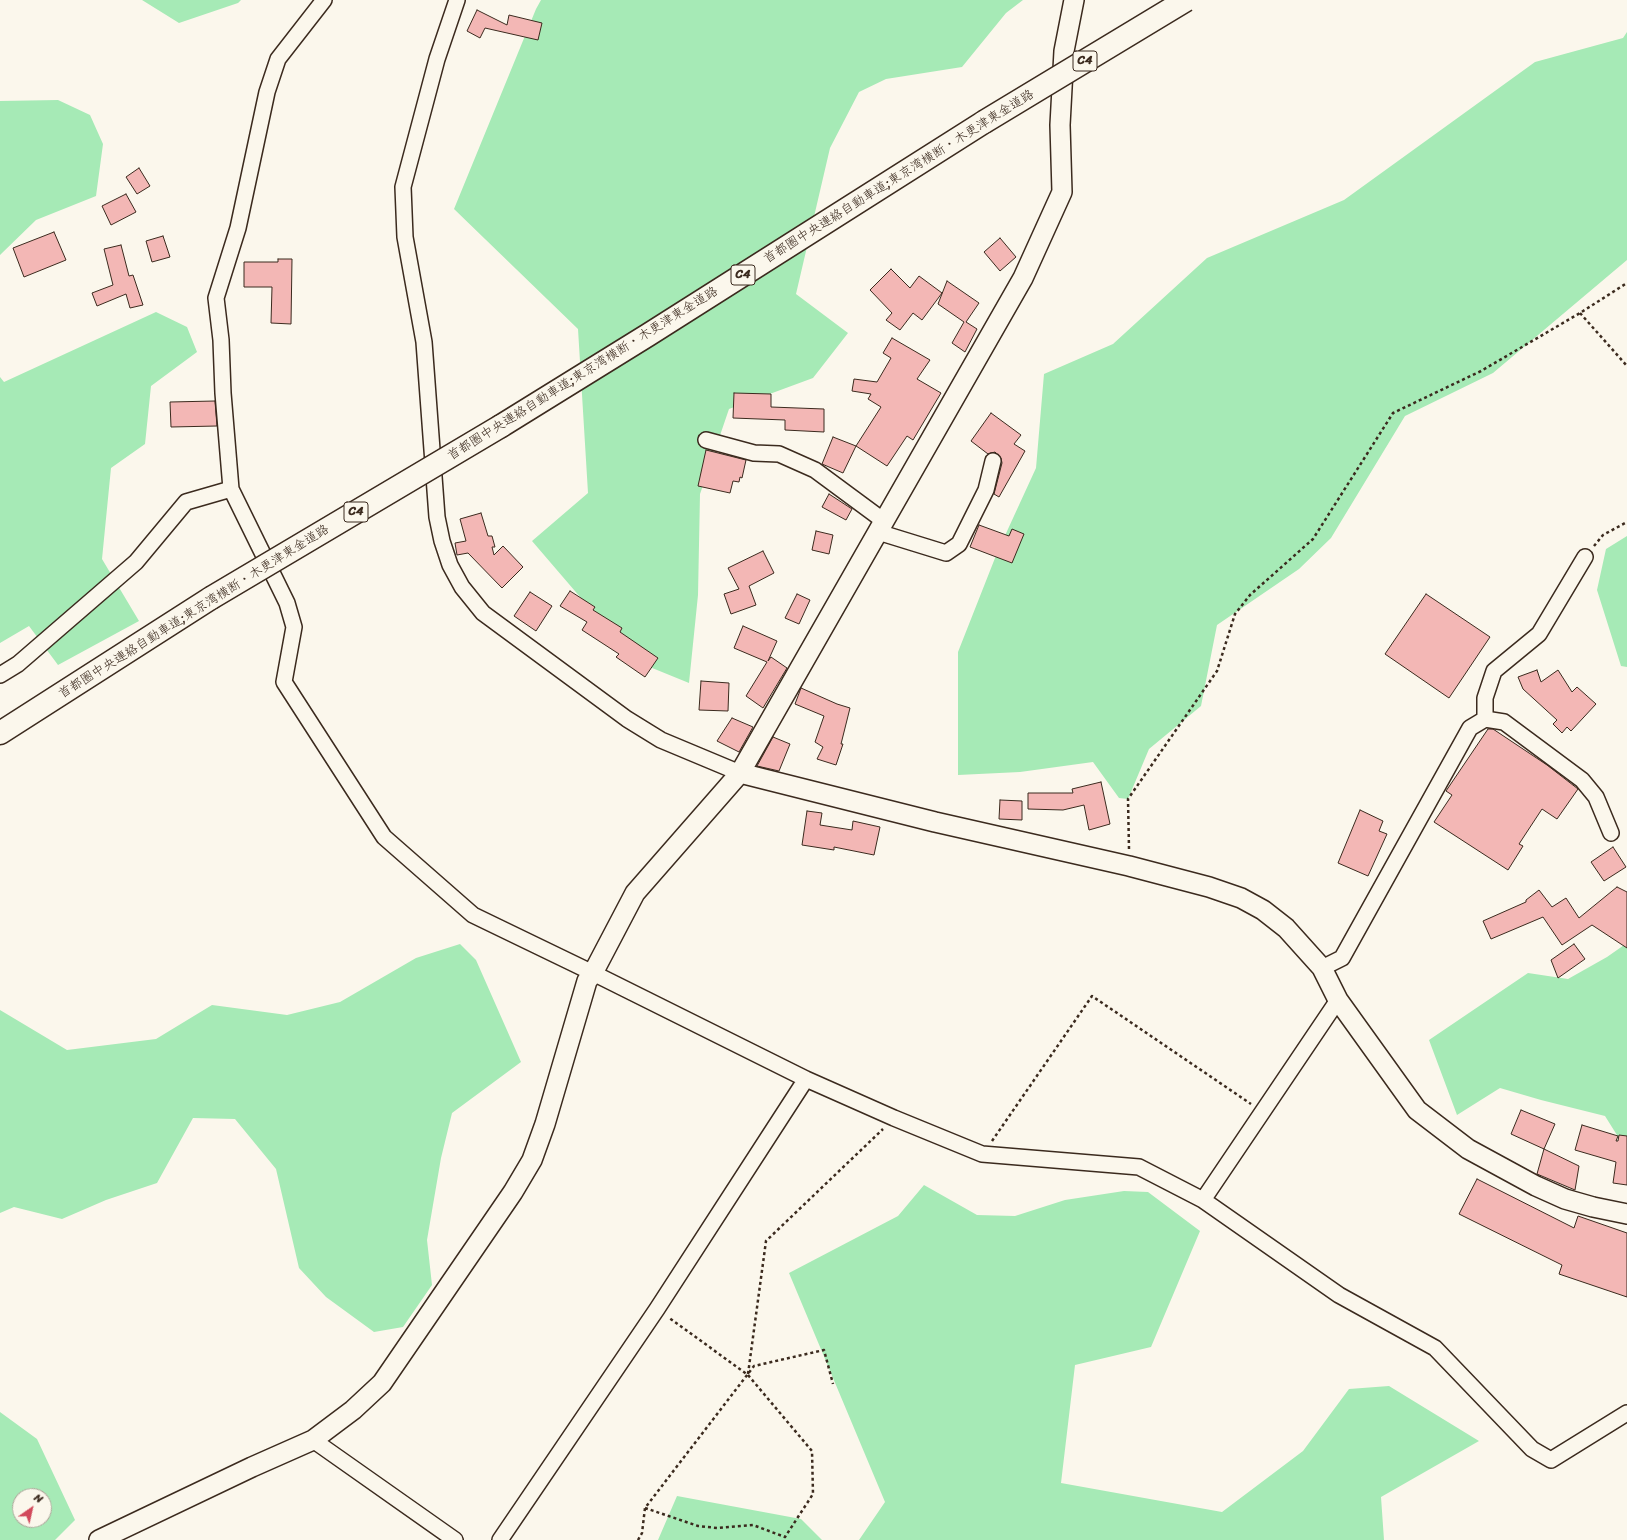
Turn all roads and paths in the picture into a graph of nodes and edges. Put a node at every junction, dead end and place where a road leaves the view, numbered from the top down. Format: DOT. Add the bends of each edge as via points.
graph roads {
  1 [pos="324,0"];
  2 [pos="457,0"];
  3 [pos="1074,0"];
  4 [pos="1186,0"];
  5 [pos="1627,283"];
  6 [pos="1580,313"];
  7 [pos="1627,366"];
  8 [pos="706,440"];
  9 [pos="993,461"];
  10 [pos="231,488"];
  11 [pos="1627,522"];
  12 [pos="881,527"];
  13 [pos="1585,557"];
  14 [pos="0,675"];
  15 [pos="1484,719"];
  16 [pos="0,734"];
  17 [pos="740,773"];
  18 [pos="1611,833"];
  19 [pos="1129,866"];
  20 [pos="1322,968"];
  21 [pos="593,973"];
  22 [pos="1338,1000"];
  23 [pos="806,1079"];
  24 [pos="1263,1112"];
  25 [pos="894,1118"];
  26 [pos="982,1154"];
  27 [pos="1203,1200"];
  28 [pos="1627,1214"];
  29 [pos="657,1309"];
  30 [pos="748,1375"];
  31 [pos="833,1384"];
  32 [pos="1627,1412"];
  33 [pos="314,1440"];
  34 [pos="645,1508"];
  35 [pos="99,1540"];
  36 [pos="455,1540"];
  37 [pos="500,1540"];
  38 [pos="638,1540"];
  1 -- 10 [label="street" via="278,59 267,92 238,228 216,298"];
  2 -- 17 [label="street" via="437,59 403,187 405,237 424,342 437,517 450,565 462,587 483,613 627,719 661,740"];
  3 -- 12 [label="street" via="1064,51 1060,124 1062,192 1023,278"];
  4 -- 16 [label="highway, 首都圏中央連絡自動車道;東京湾横断・木更津東金道路 / C4, bridge" via="984,122 501,426 211,598"];
  5 -- 6 [label="path"];
  6 -- 7 [label="path"];
  6 -- 19 [label="path" via="1480,371 1393,413 1313,539 1250,595 1235,614 1216,671 1128,799"];
  8 -- 12 [label="street" via="754,453 779,454 815,470"];
  9 -- 12 [label="street" via="986,490 959,544 946,553"];
  10 -- 14 [label="street" via="186,502 136,562 18,664"];
  10 -- 21 [label="street" via="287,603 294,627 284,682 384,837 472,915"];
  11 -- 13 [label="path" via="1603,535"];
  12 -- 17 [label="street"];
  13 -- 15 [label="street" via="1539,634 1494,671 1485,698"];
  15 -- 18 [label="street" via="1504,722 1582,780 1596,797"];
  15 -- 20 [label="street" via="1470,728 1342,958"];
  17 -- 19 [label="street" via="935,822"];
  17 -- 21 [label="street" via="636,893"];
  19 -- 20 [label="street" via="1241,898 1263,910 1286,928"];
  20 -- 22 [label="street"];
  21 -- 23 [label="street"];
  21 -- 33 [label="street" via="586,981 545,1124 532,1160 513,1192 382,1383 353,1410"];
  22 -- 24 [label="street"];
  22 -- 28 [label="street" via="1417,1110 1468,1149 1565,1199"];
  23 -- 25 [label="street"];
  23 -- 29 [label="street"];
  24 -- 26 [label="path" via="1092,996"];
  24 -- 27 [label="street"];
  25 -- 26 [label="street"];
  25 -- 30 [label="path" via="766,1241"];
  26 -- 27 [label="street" via="1139,1167"];
  27 -- 32 [label="street" via="1339,1294 1435,1348 1532,1449 1551,1460"];
  29 -- 30 [label="path"];
  29 -- 37 [label="street"];
  30 -- 31 [label="path" via="754,1366 824,1350"];
  30 -- 34 [label="path"];
  30 -- 34 [label="path" via="812,1451 813,1494 785,1537 753,1525 717,1528 698,1526"];
  33 -- 35 [label="street"];
  33 -- 36 [label="street"];
  34 -- 38 [label="path" via="642,1532"];
}
